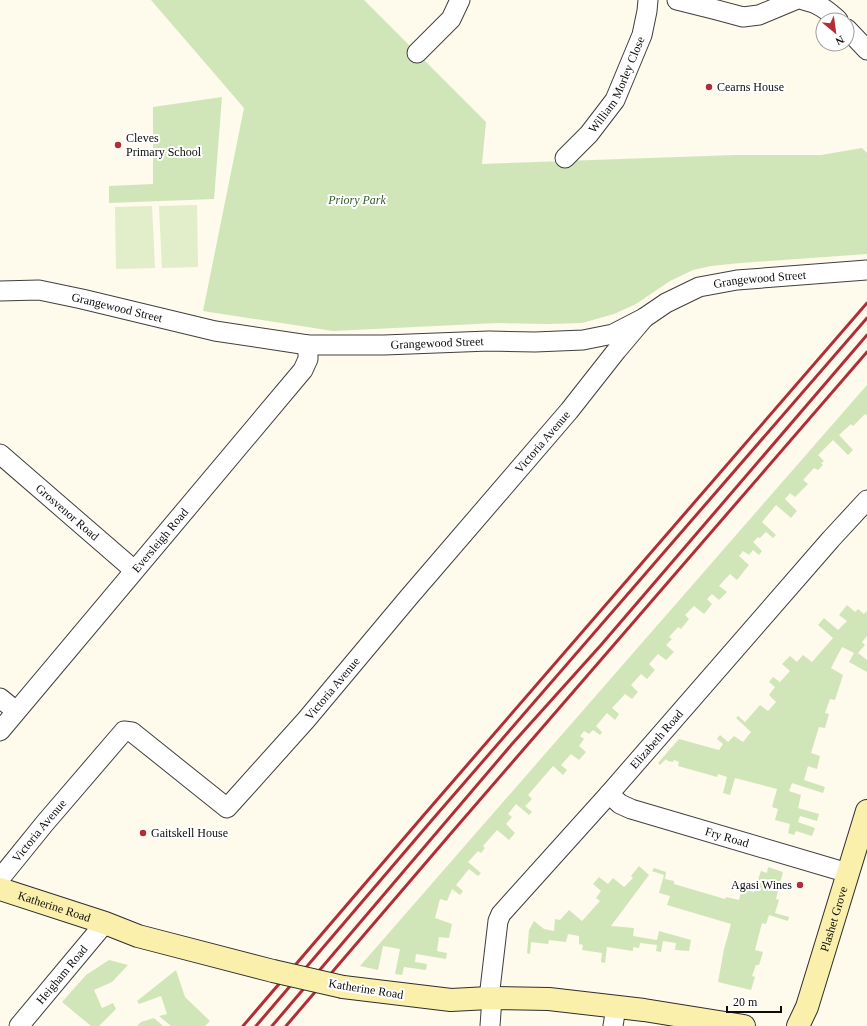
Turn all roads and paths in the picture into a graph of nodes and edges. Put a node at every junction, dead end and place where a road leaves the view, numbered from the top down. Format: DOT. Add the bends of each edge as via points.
graph roads {
  1 [pos="460,0"];
  2 [pos="648,0"];
  3 [pos="677,0"];
  4 [pos="795,0"];
  5 [pos="803,0"];
  6 [pos="829,12"];
  7 [pos="855,37"];
  8 [pos="867,50"];
  9 [pos="417,53"];
  10 [pos="565,158"];
  11 [pos="867,270"];
  12 [pos="0,291"];
  13 [pos="644,318"];
  14 [pos="308,345"];
  15 [pos="0,454"];
  16 [pos="867,500"];
  17 [pos="134,570"];
  18 [pos="0,698"];
  19 [pos="16,711"];
  20 [pos="0,731"];
  21 [pos="609,794"];
  22 [pos="867,811"];
  23 [pos="848,873"];
  24 [pos="0,881"];
  25 [pos="0,888"];
  26 [pos="105,923"];
  27 [pos="491,998"];
  28 [pos="615,1017"];
  29 [pos="19,1026"];
  30 [pos="490,1026"];
  31 [pos="744,1026"];
  32 [pos="798,1026"];
  1 -- 9 [label="street" via="451,19"];
  2 -- 10 [label="street, William Morley Close" via="648,12 642,35 615,100 589,134"];
  3 -- 4 [label="street" via="743,17 759,15"];
  5 -- 6 [label="street" via="815,2"];
  7 -- 8 [label="street"];
  11 -- 13 [label="street, Grangewood Street" via="738,280 699,287 666,303"];
  12 -- 14 [label="street, Grangewood Street" via="39,290 216,331"];
  13 -- 14 [label="street, Grangewood Street" via="613,334 583,340"];
  13 -- 24 [label="street, Victoria Avenue" via="564,417 306,720 226,808 132,732 124,731 41,828"];
  14 -- 17 [label="street, Eversleigh Road" via="308,359 303,370"];
  15 -- 17 [label="street, Grosvenor Road"];
  16 -- 21 [label="street, Elizabeth Road"];
  17 -- 19 [label="street, Eversleigh Road"];
  18 -- 19 [label="street"];
  19 -- 20 [label="street, Eversleigh Road"];
  21 -- 23 [label="street, Fry Road" via="620,804 631,809"];
  21 -- 27 [label="street, Elizabeth Road" via="501,914 498,921"];
  22 -- 23 [label="main road, Plashet Grove"];
  23 -- 32 [label="main road, Plashet Grove" via="807,1007"];
  25 -- 26 [label="main road, Katherine Road"];
  26 -- 27 [label="main road, Katherine Road, bridge" via="138,936 343,987 451,1000"];
  26 -- 29 [label="street, Heigham Road"];
  27 -- 28 [label="main road, Katherine Road" via="549,999"];
  27 -- 30 [label="street, Elizabeth Road"];
  28 -- 31 [label="main road, Katherine Road" via="644,1010"];
}
